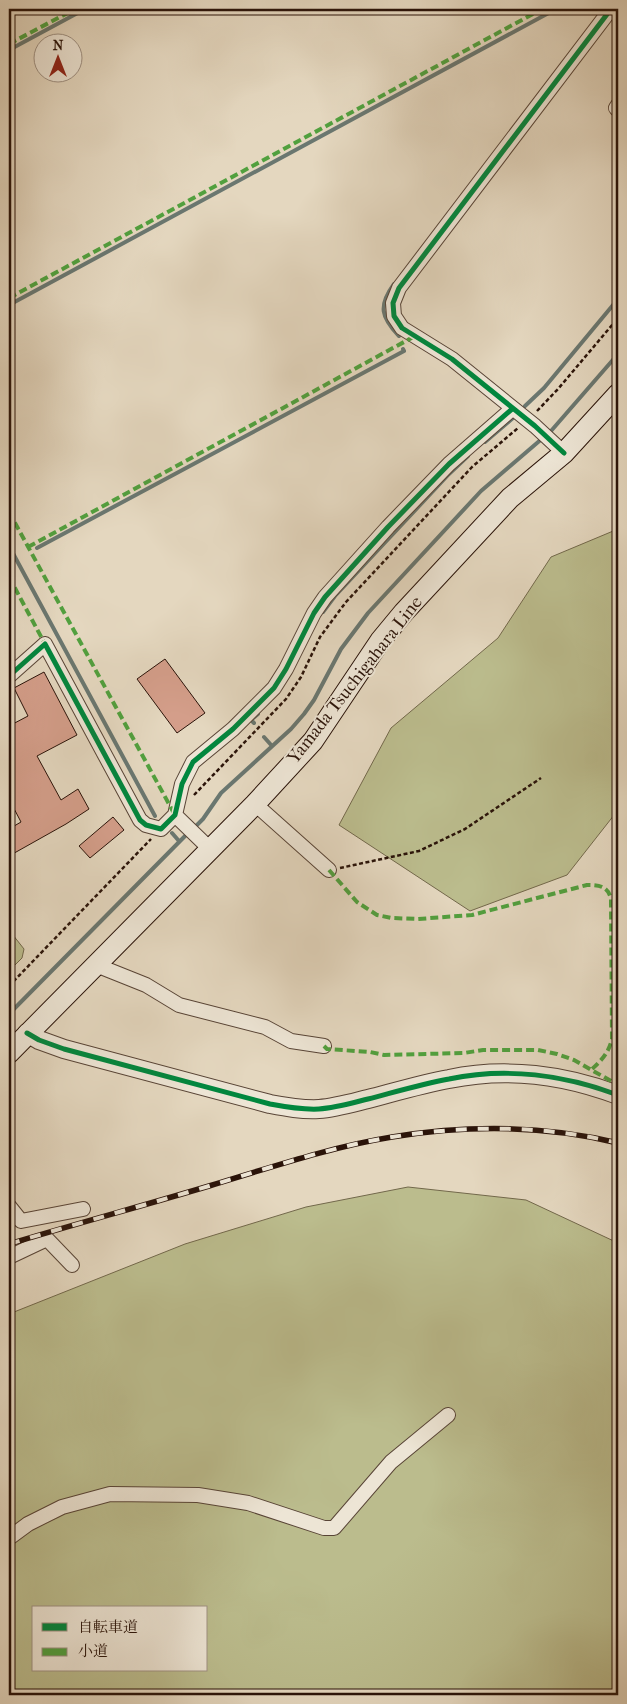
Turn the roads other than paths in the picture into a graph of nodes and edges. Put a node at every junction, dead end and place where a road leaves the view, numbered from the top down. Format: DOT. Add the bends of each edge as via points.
graph roads {
  1 [pos="611,9"];
  2 [pos="618,106"];
  3 [pos="618,110"];
  4 [pos="618,394"];
  5 [pos="512,409"];
  6 [pos="560,450"];
  7 [pos="9,676"];
  8 [pos="255,804"];
  9 [pos="178,818"];
  10 [pos="209,848"];
  11 [pos="329,870"];
  12 [pos="96,965"];
  13 [pos="28,1033"];
  14 [pos="324,1046"];
  15 [pos="9,1053"];
  16 [pos="618,1095"];
  17 [pos="9,1206"];
  18 [pos="83,1209"];
  19 [pos="9,1257"];
  20 [pos="72,1265"];
  21 [pos="448,1415"];
  22 [pos="9,1538"];
  1 -- 5 [label="street" via="399,288 393,303 394,316 402,328 452,359"];
  2 -- 3 [label="street"];
  4 -- 6 [label="main road, Yamada Tsuchigahara Line"];
  5 -- 6 [label="street"];
  5 -- 9 [label="street" via="449,464 325,597 274,688 233,729 193,762 182,784"];
  6 -- 8 [label="main road, Yamada Tsuchigahara Line" via="510,498 404,612 380,641 313,741"];
  7 -- 9 [label="street" via="45,644 140,820 161,829"];
  8 -- 10 [label="main road, Yamada Tsuchigahara Line"];
  8 -- 11 [label="street"];
  9 -- 10 [label="street"];
  10 -- 12 [label="main road, Yamada Tsuchigahara Line"];
  12 -- 13 [label="main road, Yamada Tsuchigahara Line"];
  12 -- 14 [label="street" via="146,985 179,1005 265,1027 290,1041"];
  13 -- 15 [label="main road, Yamada Tsuchigahara Line"];
  13 -- 16 [label="street" via="64,1049 270,1104 298,1108 336,1107 450,1078 494,1074 566,1079"];
  17 -- 18 [label="street" via="21,1221"];
  19 -- 20 [label="street" via="47,1239"];
  21 -- 22 [label="street" via="391,1462 334,1528 324,1528 248,1503 198,1495 110,1494 62,1507"];
}
